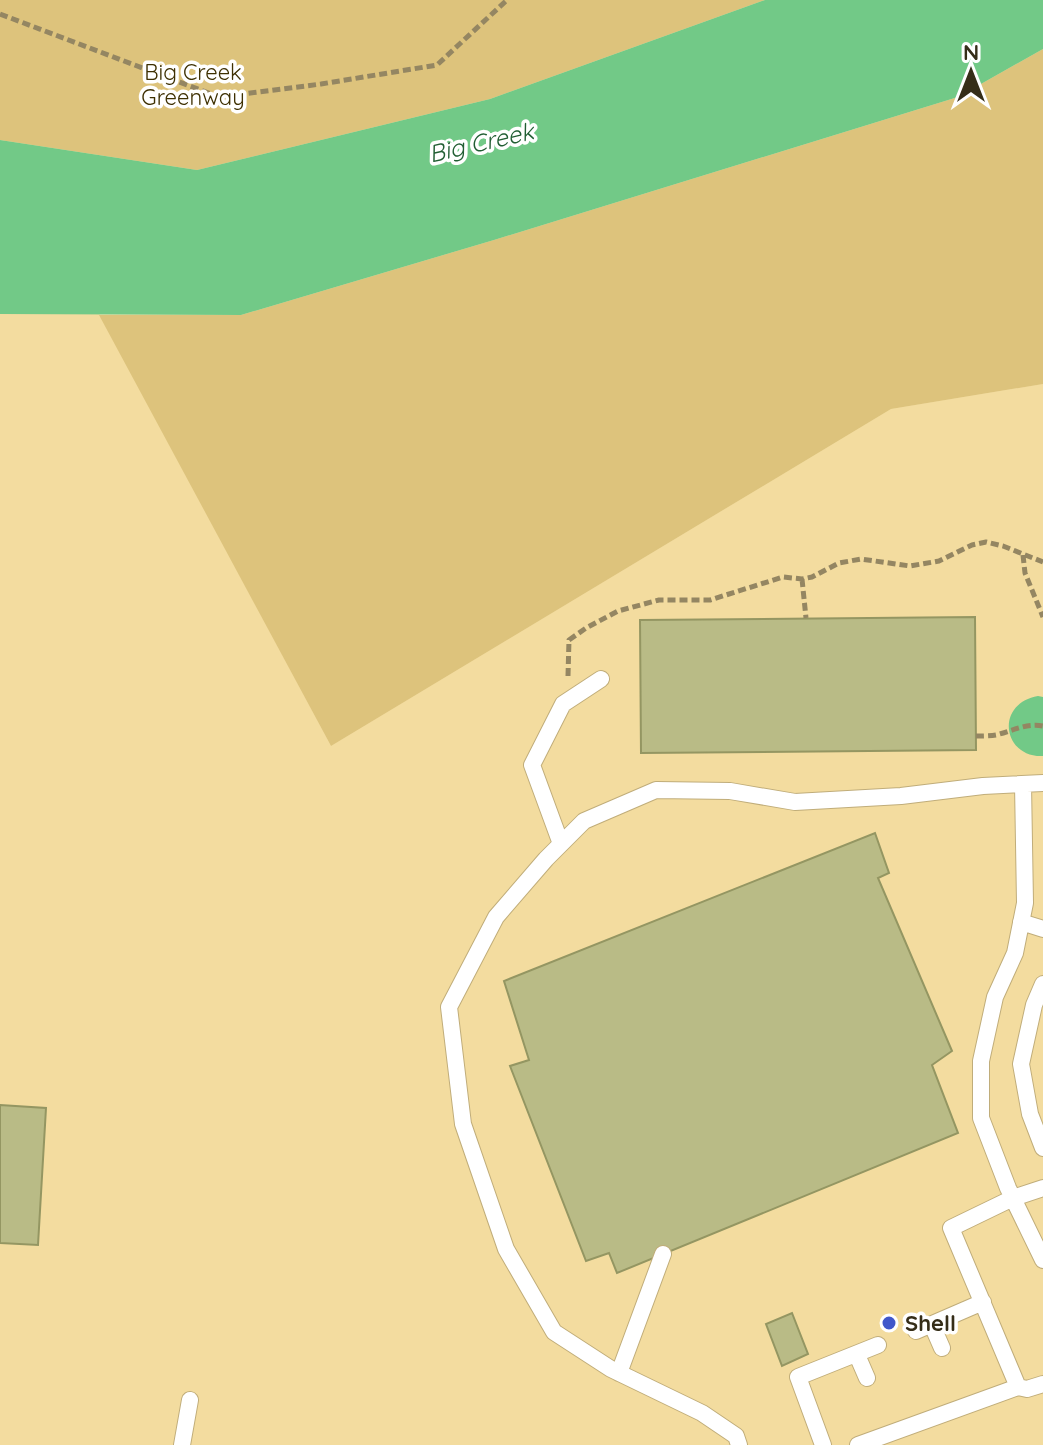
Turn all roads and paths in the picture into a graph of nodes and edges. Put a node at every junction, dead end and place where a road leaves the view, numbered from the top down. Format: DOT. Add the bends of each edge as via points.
graph roads {
  1 [pos="507,0"];
  2 [pos="0,14"];
  3 [pos="1023,555"];
  4 [pos="1043,562"];
  5 [pos="802,579"];
  6 [pos="1043,617"];
  7 [pos="806,618"];
  8 [pos="601,679"];
  9 [pos="569,699"];
  10 [pos="1043,726"];
  11 [pos="976,736"];
  12 [pos="1043,783"];
  13 [pos="1023,784"];
  14 [pos="561,844"];
  15 [pos="1021,922"];
  16 [pos="1043,929"];
  17 [pos="1043,984"];
  18 [pos="1043,1148"];
  19 [pos="1043,1188"];
  20 [pos="1013,1198"];
  21 [pos="663,1254"];
  22 [pos="1043,1260"];
  23 [pos="983,1302"];
  24 [pos="878,1345"];
  25 [pos="942,1348"];
  26 [pos="857,1355"];
  27 [pos="619,1373"];
  28 [pos="867,1378"];
  29 [pos="1043,1384"];
  30 [pos="1018,1387"];
  31 [pos="182,1445"];
  32 [pos="192,1445"];
  33 [pos="739,1445"];
  34 [pos="823,1445"];
  35 [pos="858,1445"];
  1 -- 2 [label="path" via="437,65 219,97"];
  3 -- 4 [label="path"];
  3 -- 5 [label="path" via="986,542 939,561 910,566 861,559"];
  3 -- 6 [label="path"];
  5 -- 7 [label="path"];
  5 -- 9 [label="path" via="783,577 710,600 659,600 618,611 569,640"];
  8 -- 9 [label="lane"];
  9 -- 14 [label="lane" via="532,765"];
  10 -- 11 [label="path"];
  12 -- 13 [label="lane"];
  13 -- 14 [label="lane" via="795,802 730,791 656,790 584,821"];
  13 -- 15 [label="lane"];
  14 -- 27 [label="lane" via="496,917 449,1007 463,1124 506,1249 554,1332"];
  15 -- 16 [label="lane"];
  15 -- 20 [label="lane" via="1015,953 995,997 981,1061 981,1118"];
  17 -- 18 [label="lane" via="1021,1064"];
  19 -- 20 [label="lane"];
  20 -- 22 [label="lane"];
  20 -- 23 [label="lane" via="951,1228"];
  21 -- 27 [label="lane"];
  23 -- 25 [label="lane" via="924,1328"];
  23 -- 30 [label="lane"];
  24 -- 26 [label="lane"];
  26 -- 28 [label="lane"];
  26 -- 34 [label="lane" via="798,1377"];
  27 -- 33 [label="lane" via="702,1413 736,1436"];
  29 -- 30 [label="lane"];
  30 -- 35 [label="lane" via="928,1413"];
  31 -- 32 [label="lane" via="190,1400"];
}
